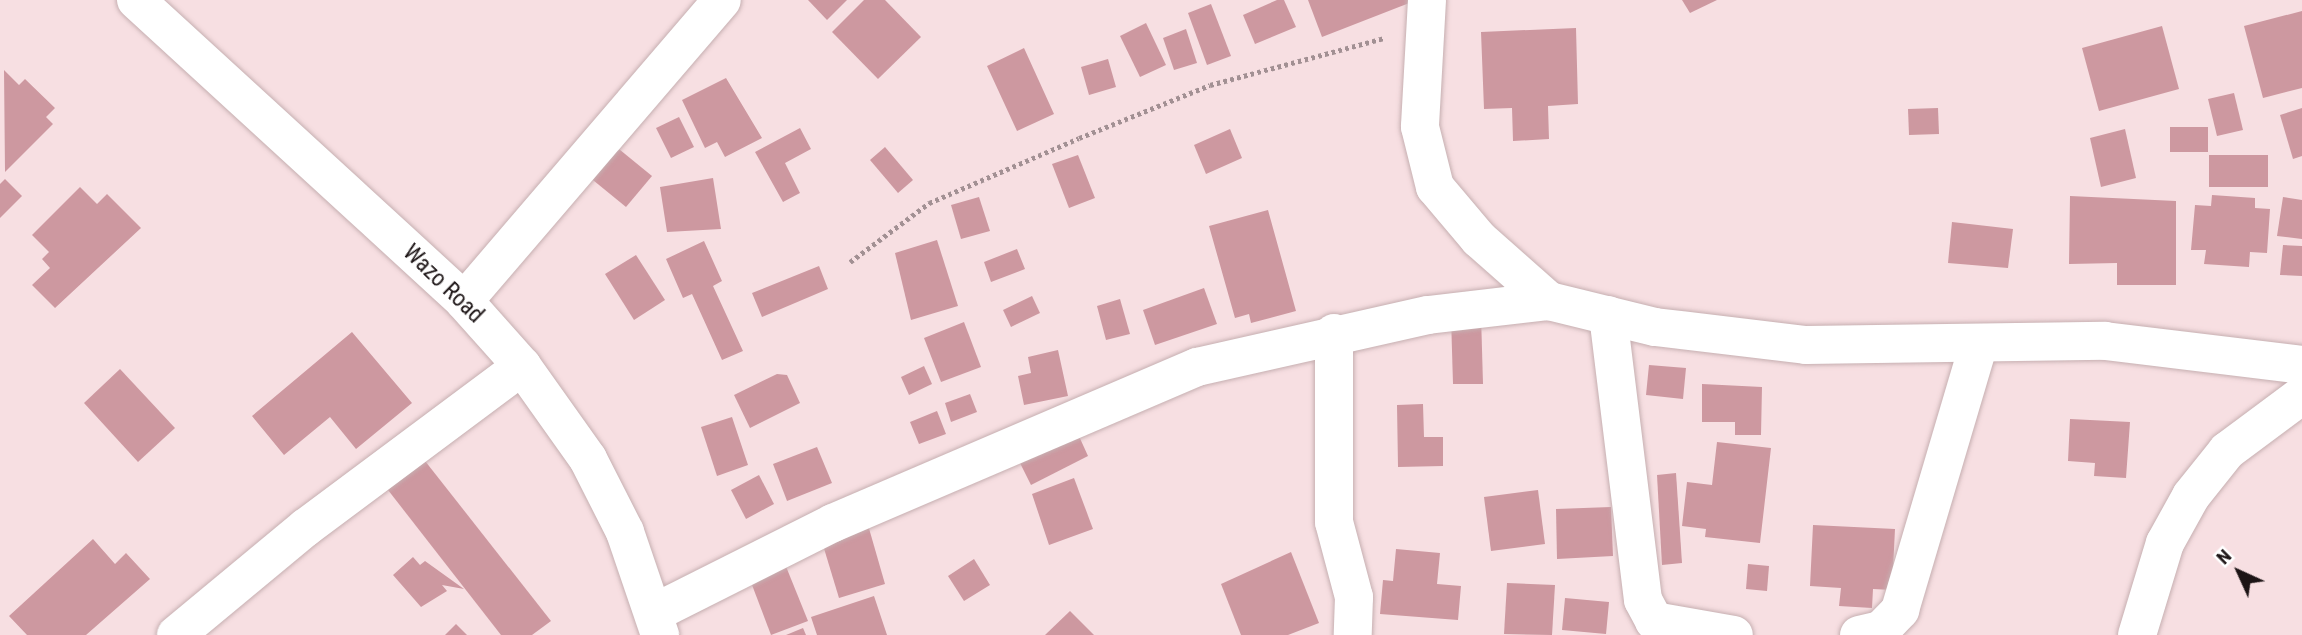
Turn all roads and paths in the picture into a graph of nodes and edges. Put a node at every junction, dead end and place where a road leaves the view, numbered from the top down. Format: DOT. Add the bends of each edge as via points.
graph roads {
  1 [pos="136,0"];
  2 [pos="722,0"];
  3 [pos="1428,13"];
  4 [pos="850,262"];
  5 [pos="464,301"];
  6 [pos="1549,301"];
  7 [pos="1608,315"];
  8 [pos="1334,333"];
  9 [pos="1979,344"];
  10 [pos="2302,365"];
  11 [pos="522,366"];
  12 [pos="2302,395"];
  13 [pos="657,624"];
  14 [pos="176,635"];
  15 [pos="1353,635"];
  16 [pos="1734,635"];
  17 [pos="1859,635"];
  18 [pos="2137,635"];
  1 -- 5 [label="street, Wazo Road"];
  2 -- 5 [label="street"];
  3 -- 4 [label="path" via="1210,85 1079,138 929,203"];
  3 -- 6 [label="street" via="1420,127 1435,187 1479,239"];
  5 -- 11 [label="street, Wazo Road"];
  6 -- 7 [label="street"];
  6 -- 8 [label="street"];
  7 -- 9 [label="street" via="1806,345"];
  7 -- 16 [label="street" via="1643,600 1654,621"];
  8 -- 13 [label="street" via="1197,367 833,523"];
  8 -- 15 [label="street" via="1334,522 1354,597"];
  9 -- 10 [label="street" via="2105,341"];
  9 -- 17 [label="street" via="1900,610 1881,630"];
  11 -- 13 [label="street, Wazo Road" via="588,459 625,532"];
  11 -- 14 [label="street" via="305,528"];
  12 -- 18 [label="street" via="2227,451 2191,496 2165,543"];
}
